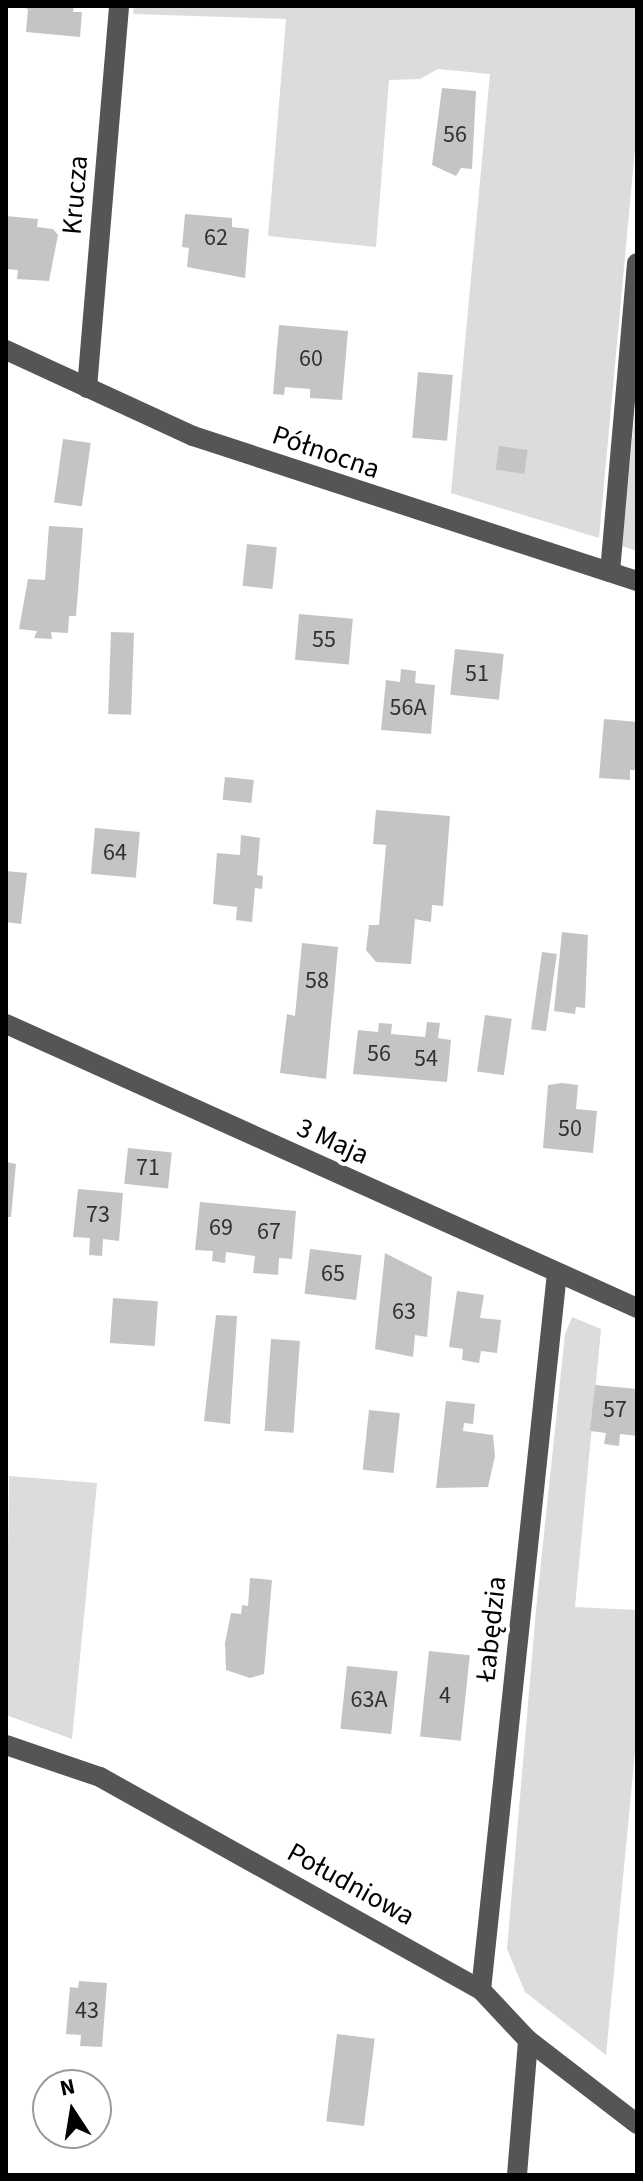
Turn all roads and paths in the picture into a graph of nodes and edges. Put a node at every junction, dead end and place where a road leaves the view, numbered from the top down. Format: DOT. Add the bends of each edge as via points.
graph roads {
  1 [pos="119,6"];
  2 [pos="637,263"];
  3 [pos="6,350"];
  4 [pos="87,388"];
  5 [pos="610,572"];
  6 [pos="637,581"];
  7 [pos="6,1024"];
  8 [pos="557,1273"];
  9 [pos="637,1308"];
  10 [pos="6,1745"];
  11 [pos="481,1990"];
  12 [pos="528,2040"];
  13 [pos="637,2124"];
  14 [pos="517,2175"];
  1 -- 4 [label="street, Krucza"];
  2 -- 5 [label="street"];
  3 -- 4 [label="street, Północna"];
  4 -- 5 [label="street, Północna" via="193,436"];
  5 -- 6 [label="street, Północna"];
  7 -- 8 [label="street, 3 Maja"];
  8 -- 9 [label="street, 3 Maja"];
  8 -- 11 [label="street, Łabędzia"];
  10 -- 11 [label="street, Południowa" via="100,1777"];
  11 -- 12 [label="street, Południowa"];
  12 -- 13 [label="street, Południowa"];
  12 -- 14 [label="street"];
}
